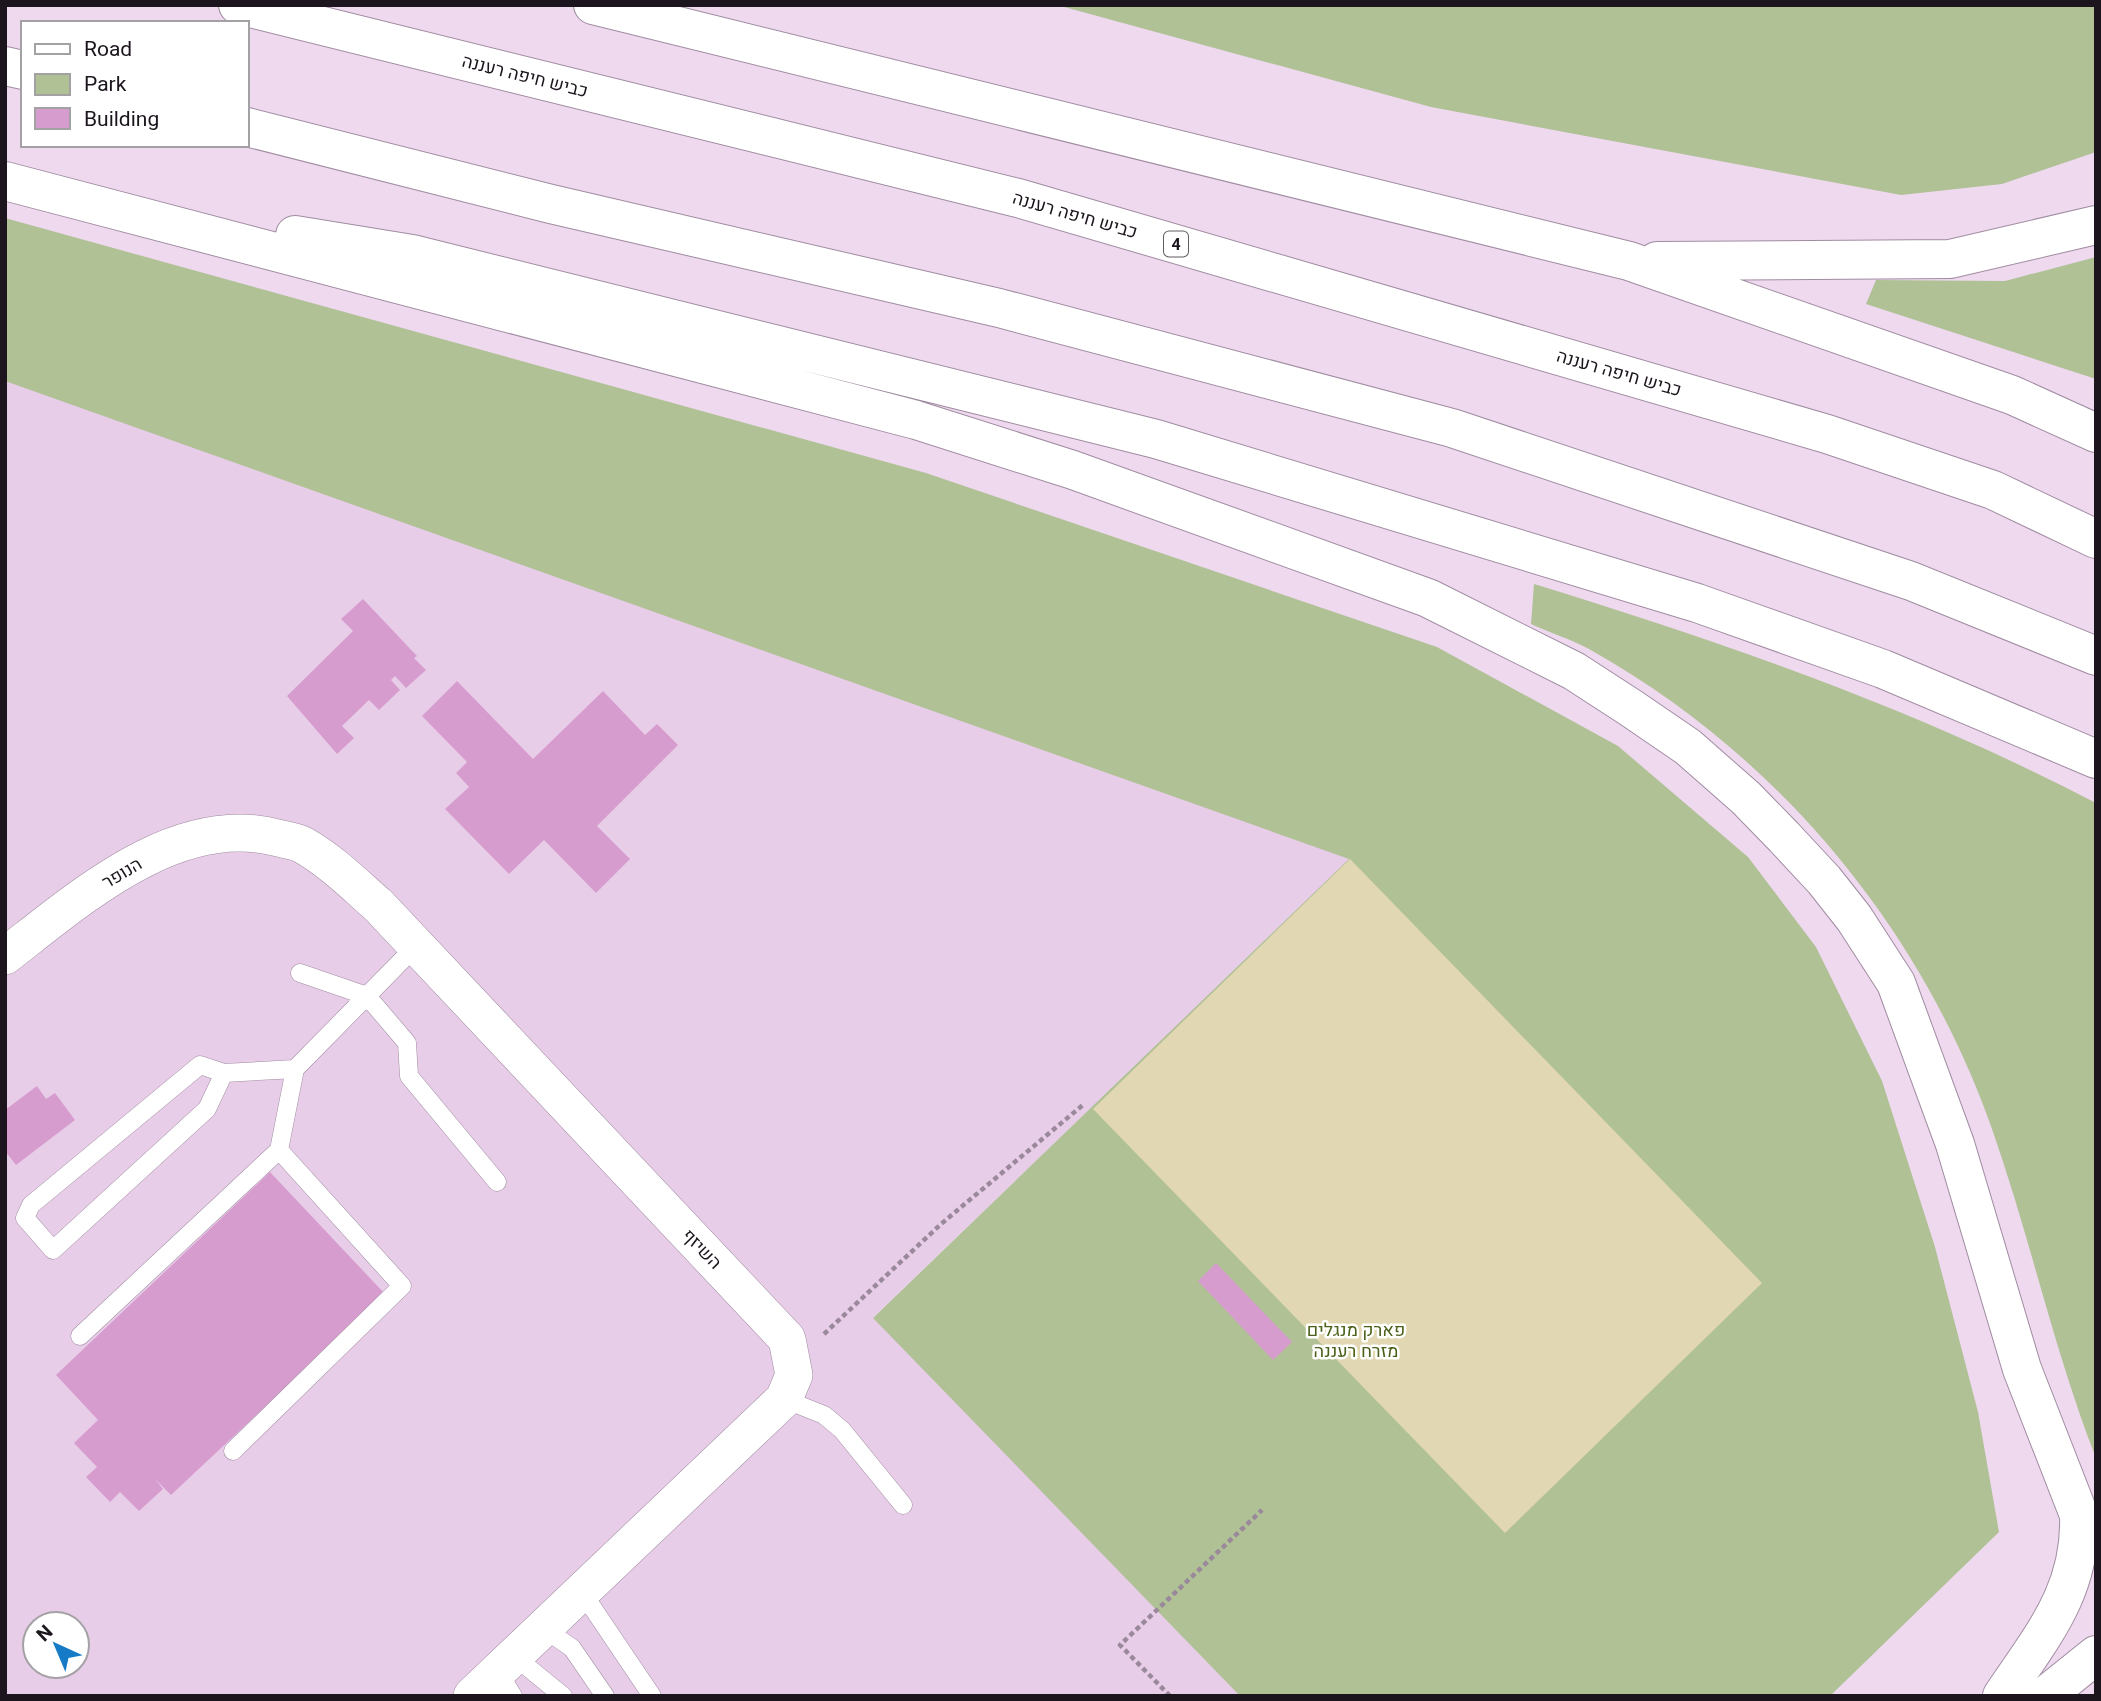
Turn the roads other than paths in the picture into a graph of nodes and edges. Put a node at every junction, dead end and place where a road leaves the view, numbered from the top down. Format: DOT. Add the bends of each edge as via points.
graph roads {
  1 [pos="239,5"];
  2 [pos="593,5"];
  3 [pos="248,127"];
  4 [pos="5,181"];
  5 [pos="78,201"];
  6 [pos="2096,225"];
  7 [pos="1629,261"];
  8 [pos="2096,433"];
  9 [pos="2096,539"];
  10 [pos="2096,656"];
  11 [pos="2096,759"];
  12 [pos="257,832"];
  13 [pos="415,946"];
  14 [pos="5,956"];
  15 [pos="300,973"];
  16 [pos="367,996"];
  17 [pos="295,1069"];
  18 [pos="224,1073"];
  19 [pos="278,1150"];
  20 [pos="497,1182"];
  21 [pos="80,1336"];
  22 [pos="784,1399"];
  23 [pos="233,1451"];
  24 [pos="903,1505"];
  25 [pos="2087,1530"];
  26 [pos="582,1592"];
  27 [pos="543,1628"];
  28 [pos="2096,1655"];
  29 [pos="499,1680"];
  30 [pos="563,1696"];
  31 [pos="606,1696"];
  32 [pos="652,1696"];
  33 [pos="2002,1696"];
  34 [pos="2045,1696"];
  1 -- 9 [label="main road, כביש חיפה רעננה / 4" via="1018,198 1827,434 1993,490"];
  2 -- 7 [label="main road"];
  3 -- 10 [label="main road" via="551,204 999,308 1452,428 1911,582"];
  4 -- 5 [label="main road"];
  5 -- 11 [label="main road" via="412,254 1156,439 1697,603 1883,669"];
  5 -- 25 [label="main road" via="916,419 1428,598 1574,671 1630,708 1688,747 1784,837 1854,918 1896,983 1955,1144 2022,1369"];
  6 -- 7 [label="main road" via="1950,259"];
  7 -- 8 [label="main road" via="2012,395"];
  12 -- 13 [label="street, השיזף" via="301,844 338,870"];
  12 -- 14 [label="street, הנופר" via="186,839 119,872"];
  13 -- 16 [label="lane"];
  13 -- 22 [label="street, השיזף" via="787,1339 794,1374"];
  15 -- 16 [label="lane"];
  16 -- 17 [label="lane"];
  16 -- 20 [label="lane" via="407,1043 409,1076"];
  17 -- 18 [label="lane"];
  17 -- 19 [label="lane"];
  18 -- 18 [label="lane" via="200,1066 31,1205 25,1218 53,1250 208,1109"];
  19 -- 21 [label="lane"];
  19 -- 23 [label="lane" via="402,1286"];
  22 -- 24 [label="lane" via="824,1415 842,1430"];
  22 -- 26 [label="street"];
  25 -- 33 [label="main road" via="2062,1604"];
  26 -- 27 [label="street"];
  26 -- 32 [label="lane"];
  27 -- 29 [label="street"];
  27 -- 31 [label="lane" via="572,1648"];
  28 -- 34 [label="main road"];
  29 -- 30 [label="lane"];
}
